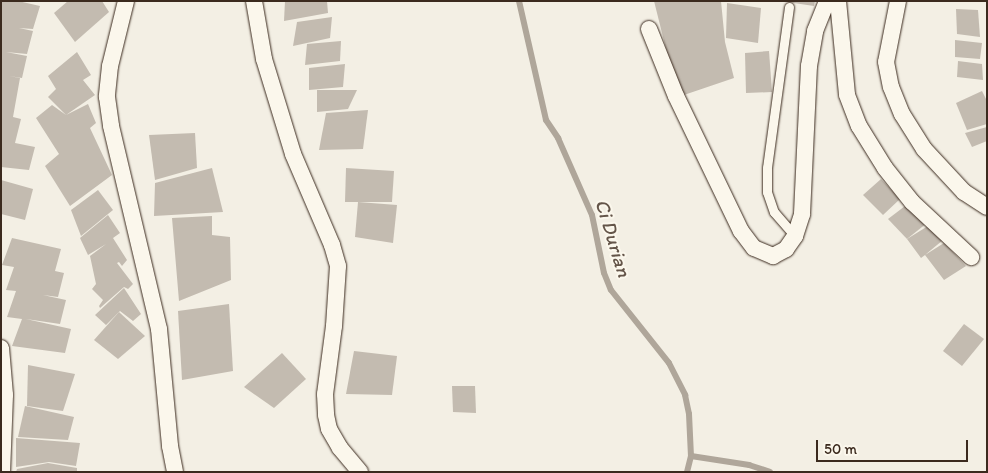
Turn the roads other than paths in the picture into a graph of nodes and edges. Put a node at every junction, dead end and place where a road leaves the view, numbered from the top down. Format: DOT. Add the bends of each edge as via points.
graph roads {
  1 [pos="126,1"];
  2 [pos="254,1"];
  3 [pos="827,1"];
  4 [pos="838,1"];
  5 [pos="898,1"];
  6 [pos="788,7"];
  7 [pos="649,29"];
  8 [pos="987,207"];
  9 [pos="795,236"];
  10 [pos="971,257"];
  11 [pos="1,348"];
  12 [pos="2,472"];
  13 [pos="175,472"];
  14 [pos="360,472"];
  1 -- 13 [label="street" via="110,66 107,97 159,329"];
  2 -- 14 [label="street" via="264,59 293,154 338,266 325,394 326,415 340,448"];
  3 -- 9 [label="street" via="815,31 809,66 802,214"];
  4 -- 10 [label="street" via="848,94 859,126 912,202"];
  5 -- 8 [label="street" via="886,62 891,87 902,114 931,156 964,192"];
  6 -- 9 [label="lane" via="767,168 768,192 774,212"];
  7 -- 9 [label="street" via="676,96 741,231 754,248 773,256 786,249"];
  11 -- 12 [label="street" via="5,395"];
}
